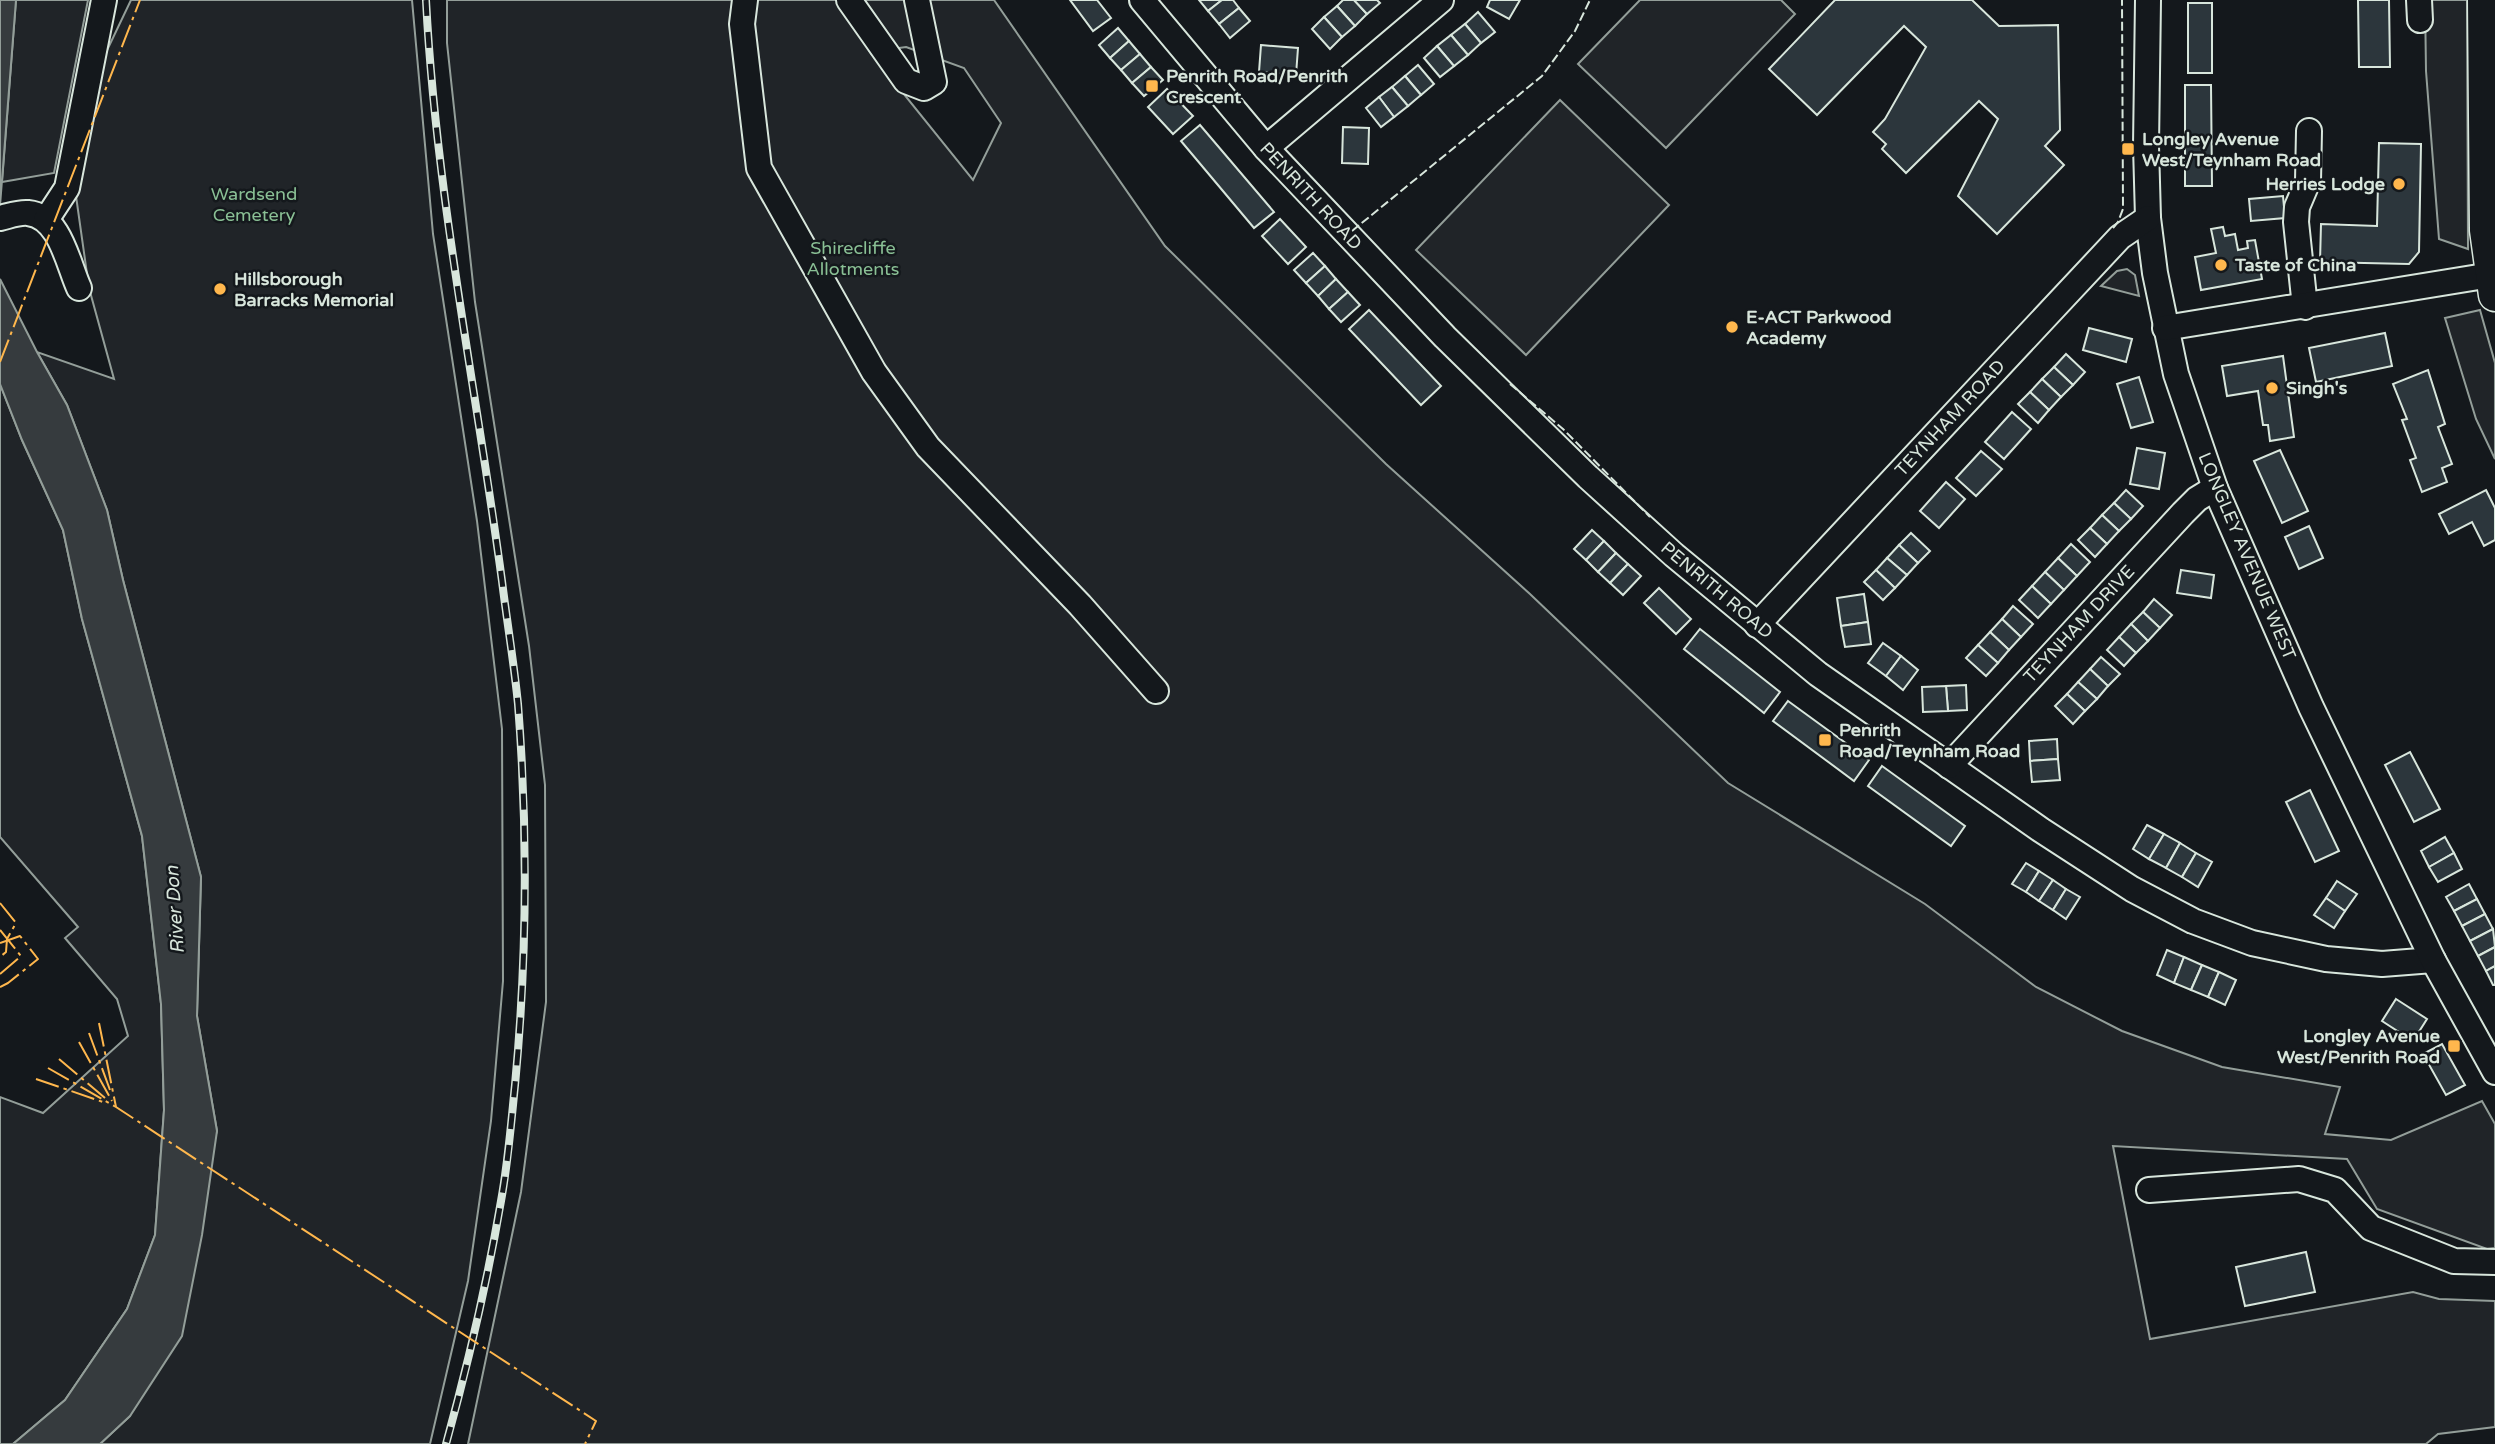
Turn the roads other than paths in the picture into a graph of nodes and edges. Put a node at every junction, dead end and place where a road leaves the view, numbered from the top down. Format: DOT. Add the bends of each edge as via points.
graph roads {
  1 [pos="104,0"];
  2 [pos="745,0"];
  3 [pos="849,0"];
  4 [pos="917,0"];
  5 [pos="1142,0"];
  6 [pos="1441,0"];
  7 [pos="2148,0"];
  8 [pos="2484,0"];
  9 [pos="2309,131"];
  10 [pos="1266,148"];
  11 [pos="5,217"];
  12 [pos="2148,218"];
  13 [pos="46,220"];
  14 [pos="2493,285"];
  15 [pos="79,288"];
  16 [pos="2305,307"];
  17 [pos="2165,328"];
  18 [pos="2215,488"];
  19 [pos="1757,625"];
  20 [pos="1156,691"];
  21 [pos="1949,766"];
  22 [pos="2432,960"];
  23 [pos="2495,1072"];
  24 [pos="2149,1190"];
  25 [pos="2495,1262"];
  1 -- 13 [label="street" via="66,188"];
  2 -- 20 [label="street" via="743,24 759,168 874,373 928,447"];
  3 -- 4 [label="street" via="906,81 924,88 934,82"];
  5 -- 10 [label="street, PENRITH ROAD"];
  6 -- 10 [label="street"];
  7 -- 12 [label="street, LONGLEY AVENUE WEST"];
  8 -- 14 [label="main road" via="2486,230"];
  9 -- 16 [label="street" via="2308,181 2296,222"];
  10 -- 19 [label="street, PENRITH ROAD" via="1436,328 1588,477"];
  11 -- 13 [label="street" via="27,212"];
  12 -- 17 [label="street, LONGLEY AVENUE WEST"];
  12 -- 19 [label="street, TEYNHAM ROAD" via="2120,237"];
  13 -- 15 [label="street"];
  14 -- 16 [label="street"];
  16 -- 17 [label="street"];
  17 -- 18 [label="street, LONGLEY AVENUE WEST"];
  18 -- 21 [label="street, TEYNHAM DRIVE" via="2183,513"];
  18 -- 22 [label="street, LONGLEY AVENUE WEST" via="2311,707"];
  19 -- 21 [label="street, PENRITH ROAD"];
  21 -- 22 [label="street, PENRITH ROAD" via="2132,889 2193,921 2252,943 2326,959 2382,964"];
  22 -- 23 [label="street, LONGLEY AVENUE WEST"];
  24 -- 25 [label="street" via="2299,1179 2335,1190 2371,1228 2454,1261"];
}
